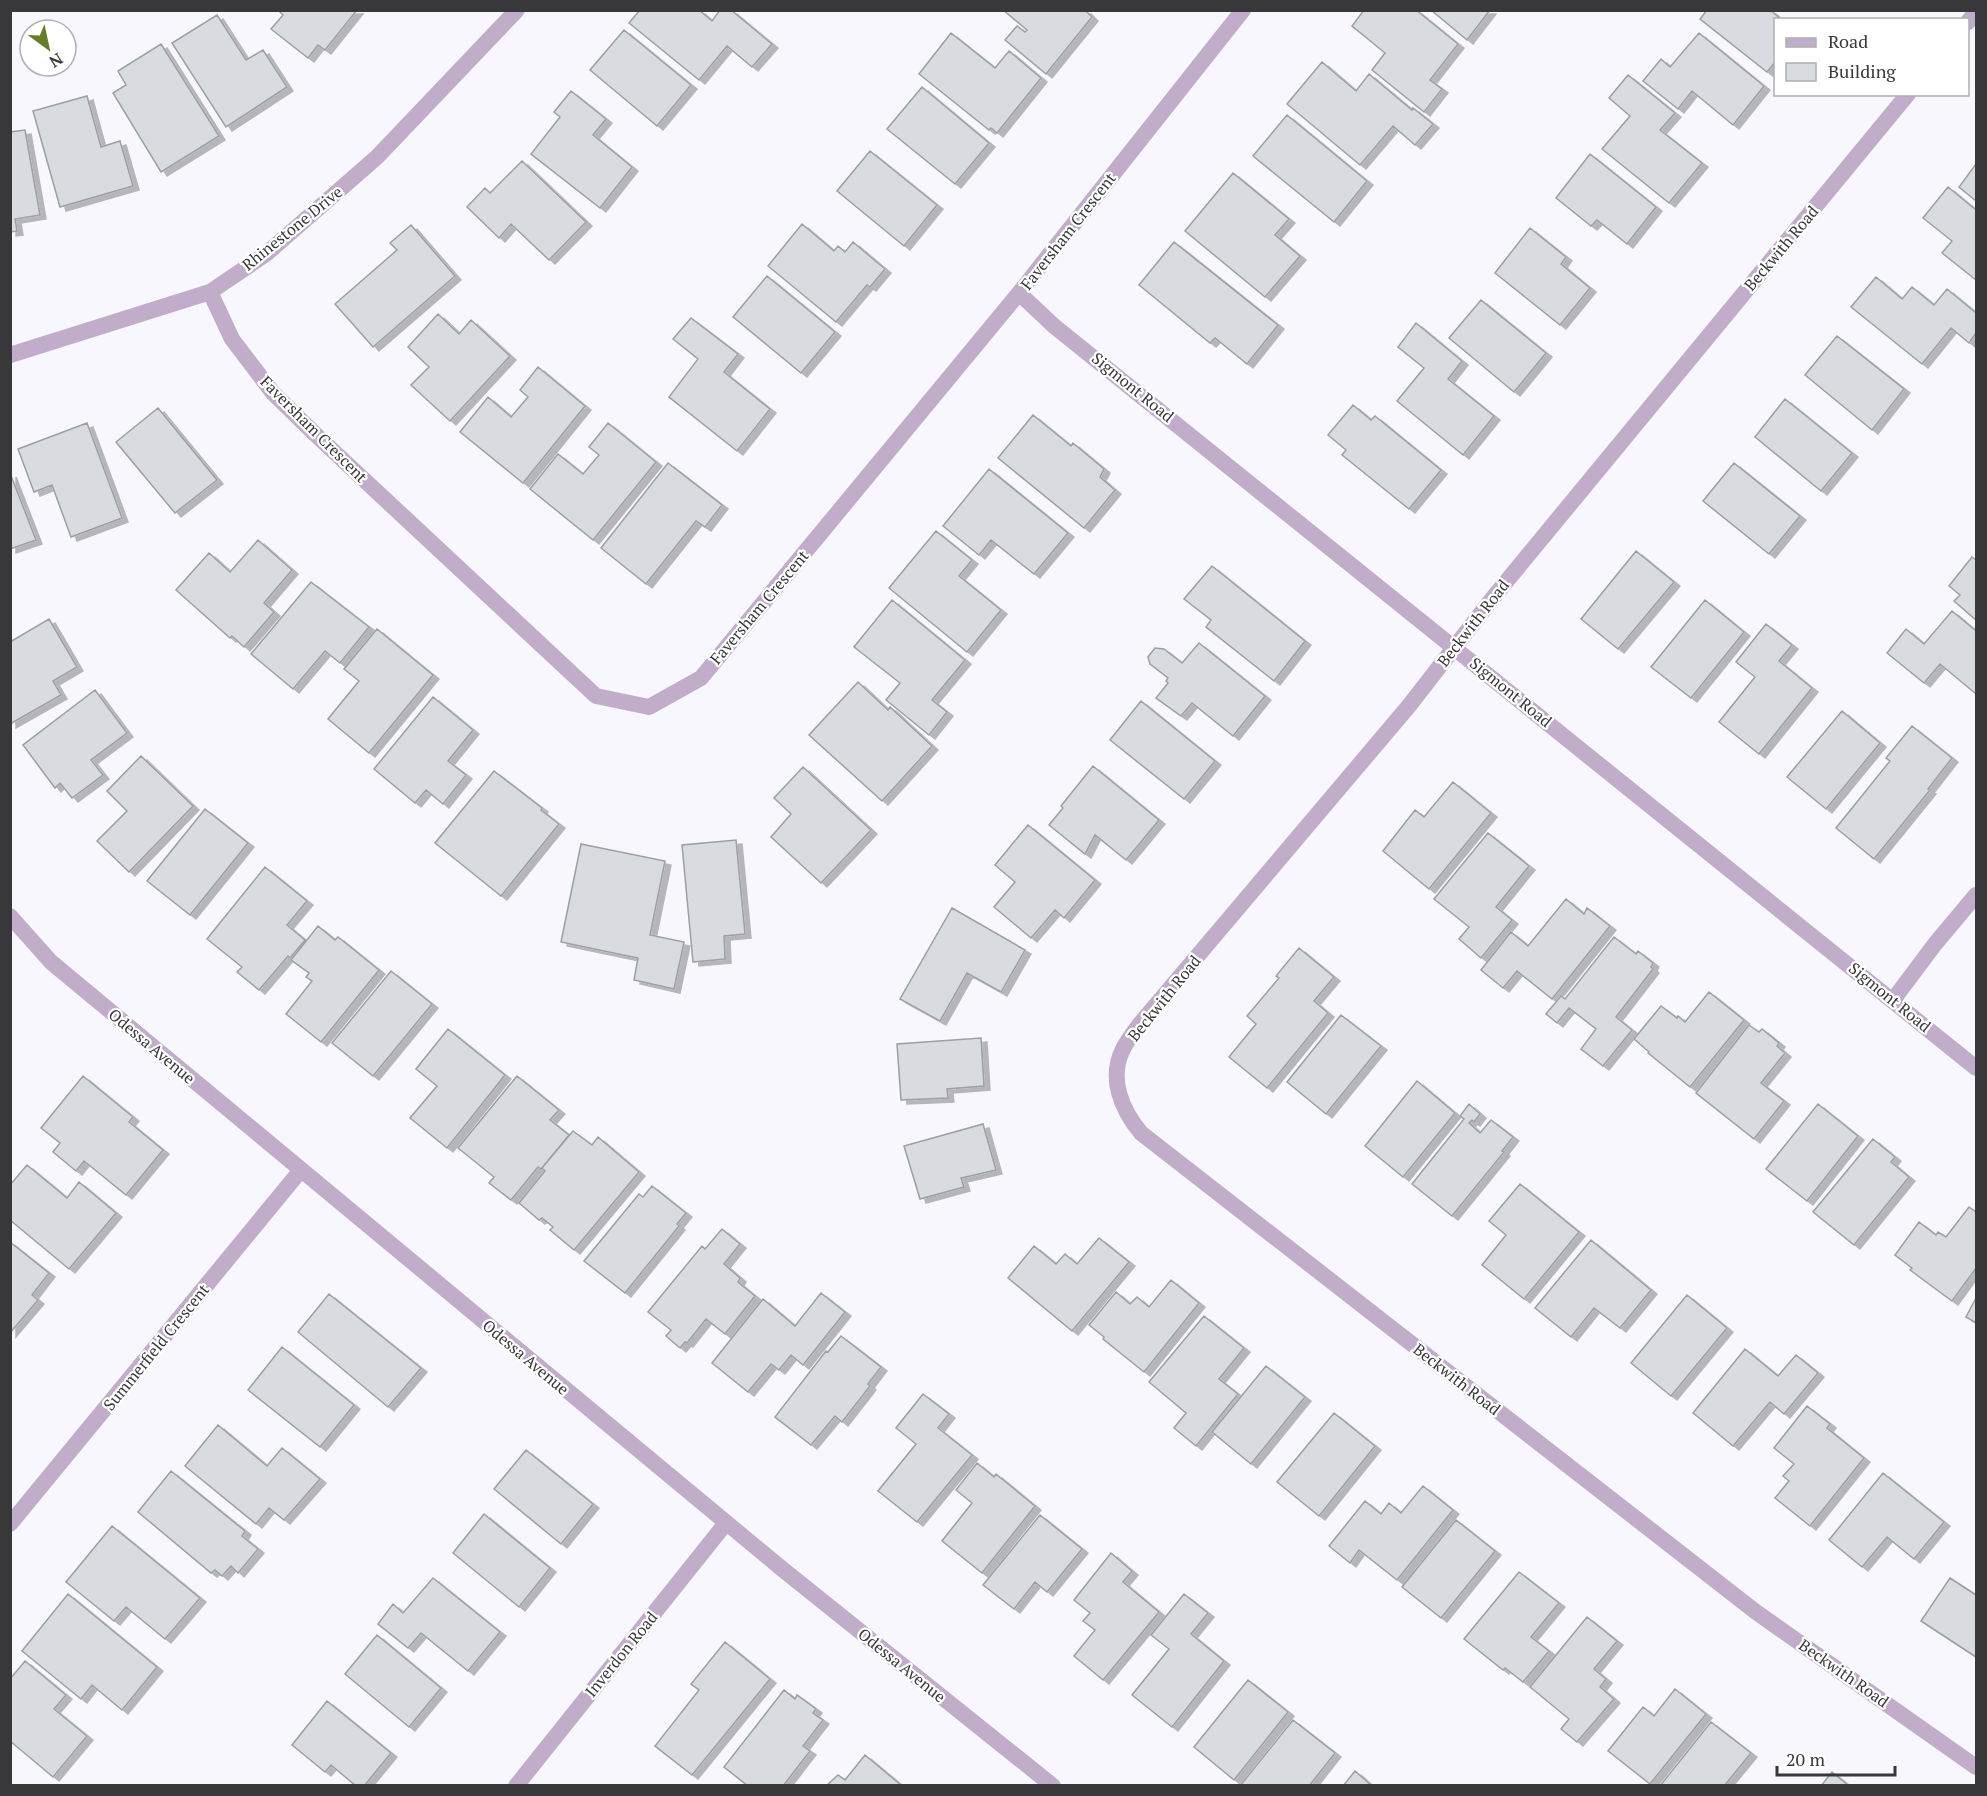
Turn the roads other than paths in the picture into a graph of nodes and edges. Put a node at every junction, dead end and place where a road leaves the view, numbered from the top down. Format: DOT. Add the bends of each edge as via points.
graph roads {
  1 [pos="517,10"];
  2 [pos="1243,10"];
  3 [pos="1906,96"];
  4 [pos="210,292"];
  5 [pos="1019,293"];
  6 [pos="10,355"];
  7 [pos="1455,648"];
  8 [pos="1977,895"];
  9 [pos="10,916"];
  10 [pos="1893,1000"];
  11 [pos="1977,1068"];
  12 [pos="301,1170"];
  13 [pos="726,1523"];
  14 [pos="10,1524"];
  15 [pos="1977,1767"];
  16 [pos="516,1785"];
  17 [pos="1053,1785"];
  1 -- 4 [label="street, Rhinestone Drive" via="377,157 266,254"];
  2 -- 5 [label="street, Faversham Crescent"];
  3 -- 7 [label="street, Beckwith Road"];
  4 -- 5 [label="street, Faversham Crescent" via="232,339 273,393 315,434 596,696 649,707 701,678"];
  4 -- 6 [label="street, Rhinestone Drive"];
  5 -- 7 [label="street, Sigmont Road" via="1054,326"];
  7 -- 10 [label="street, Sigmont Road"];
  7 -- 15 [label="street, Beckwith Road" via="1139,1025 1122,1051 1115,1076 1127,1116 1141,1134 1756,1612"];
  8 -- 10 [label="street"];
  9 -- 12 [label="street, Odessa Avenue" via="51,962"];
  10 -- 11 [label="street, Sigmont Road"];
  12 -- 13 [label="street, Odessa Avenue"];
  12 -- 14 [label="street, Summerfield Crescent"];
  13 -- 16 [label="street, Inverdon Road"];
  13 -- 17 [label="street, Odessa Avenue"];
}
